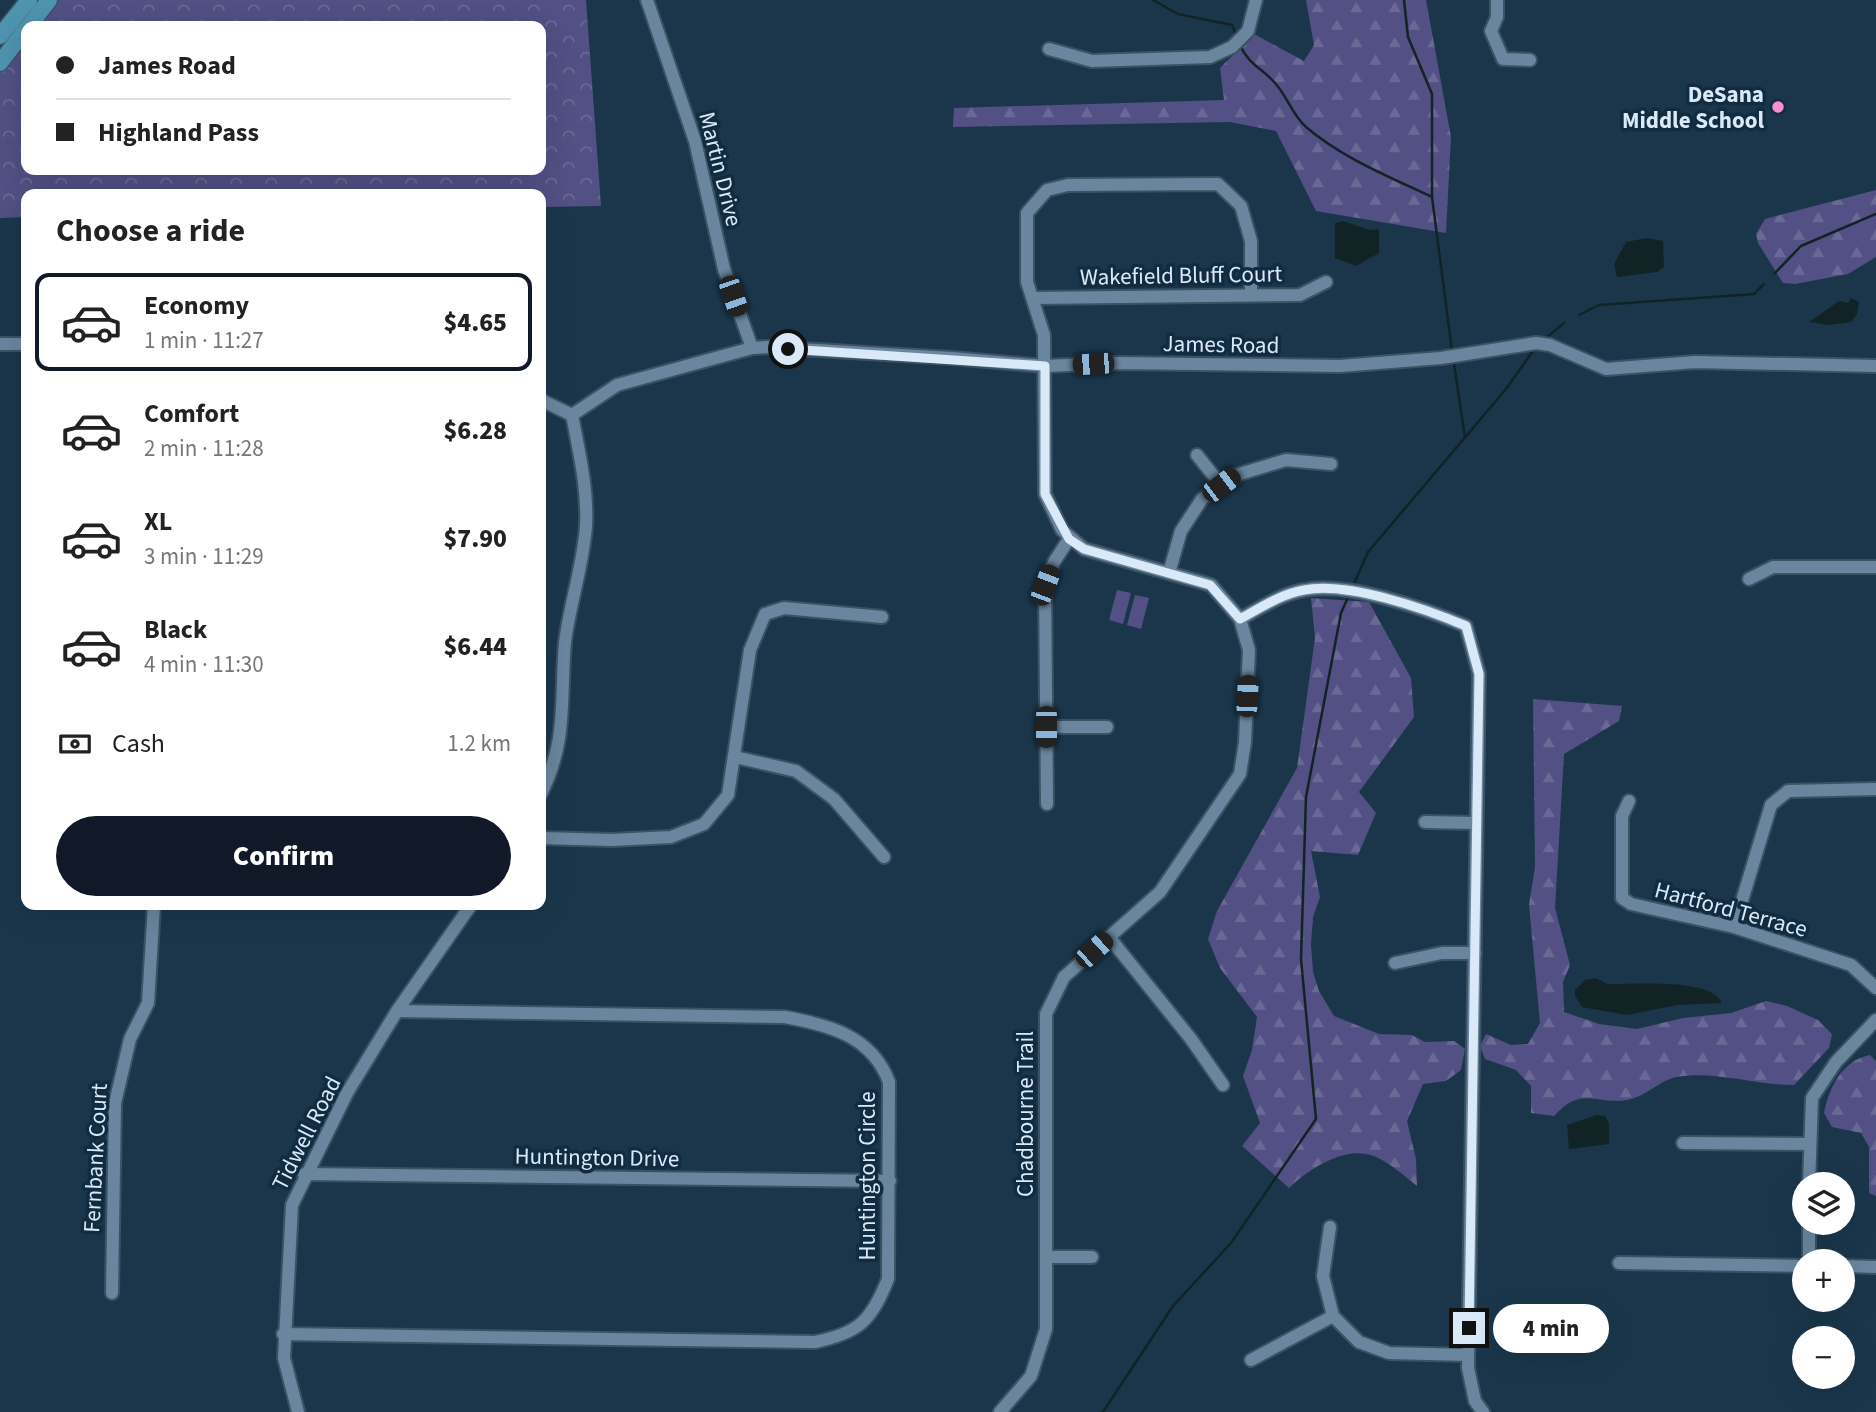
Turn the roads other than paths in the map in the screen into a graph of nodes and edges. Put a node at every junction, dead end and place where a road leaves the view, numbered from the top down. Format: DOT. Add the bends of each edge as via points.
graph roads {
  1 [pos="29,0"];
  2 [pos="49,0"];
  3 [pos="647,0"];
  4 [pos="1256,0"];
  5 [pos="1497,0"];
  6 [pos="32,21"];
  7 [pos="0,36"];
  8 [pos="21,36"];
  9 [pos="1049,49"];
  10 [pos="1530,60"];
  11 [pos="0,62"];
  12 [pos="1325,282"];
  13 [pos="1251,295"];
  14 [pos="1033,298"];
  15 [pos="0,344"];
  16 [pos="21,344"];
  17 [pos="752,348"];
  18 [pos="1045,366"];
  19 [pos="1876,366"];
  20 [pos="546,402"];
  21 [pos="572,415"];
  22 [pos="1197,455"];
  23 [pos="1331,464"];
  24 [pos="1221,485"];
  25 [pos="1069,539"];
  26 [pos="1876,567"];
  27 [pos="1169,573"];
  28 [pos="1749,579"];
  29 [pos="882,617"];
  30 [pos="1240,619"];
  31 [pos="1046,727"];
  32 [pos="1107,727"];
  33 [pos="735,757"];
  34 [pos="546,783"];
  35 [pos="1876,789"];
  36 [pos="1629,801"];
  37 [pos="1047,804"];
  38 [pos="1425,822"];
  39 [pos="1476,823"];
  40 [pos="546,838"];
  41 [pos="884,857"];
  42 [pos="153,910"];
  43 [pos="468,910"];
  44 [pos="1734,927"];
  45 [pos="1109,937"];
  46 [pos="1475,953"];
  47 [pos="1395,963"];
  48 [pos="1876,988"];
  49 [pos="397,1012"];
  50 [pos="1876,1020"];
  51 [pos="1223,1085"];
  52 [pos="1683,1143"];
  53 [pos="1809,1144"];
  54 [pos="1809,1172"];
  55 [pos="304,1174"];
  56 [pos="890,1181"];
  57 [pos="1330,1227"];
  58 [pos="1046,1257"];
  59 [pos="1092,1257"];
  60 [pos="1619,1264"];
  61 [pos="1792,1266"];
  62 [pos="1855,1266"];
  63 [pos="1876,1267"];
  64 [pos="112,1293"];
  65 [pos="1333,1316"];
  66 [pos="283,1334"];
  67 [pos="1468,1355"];
  68 [pos="1251,1360"];
  69 [pos="298,1412"];
  70 [pos="1000,1412"];
  71 [pos="1483,1412"];
  1 -- 7 [label="main road"];
  2 -- 6 [label="main road"];
  3 -- 17 [label="street, Martin Drive" via="695,141 724,269"];
  4 -- 9 [label="street" via="1248,31 1232,47 1210,57 1092,61"];
  5 -- 10 [label="street" via="1491,31 1503,58"];
  8 -- 11 [label="main road"];
  12 -- 13 [label="street, Wakefield Bluff Court" via="1300,295"];
  13 -- 14 [label="street, Wakefield Bluff Court"];
  13 -- 14 [label="street" via="1251,241 1241,206 1218,184 1068,185 1047,190 1027,213 1027,282"];
  14 -- 18 [label="street" via="1044,335"];
  15 -- 16 [label="street"];
  17 -- 18 [label="street, James Road"];
  17 -- 21 [label="street, James Road" via="617,385"];
  18 -- 19 [label="street, James Road" via="1340,366 1410,362 1536,343 1606,369 1695,362"];
  18 -- 25 [label="street" via="1045,494"];
  20 -- 21 [label="street"];
  21 -- 34 [label="street" via="585,486 586,526 566,641 557,758"];
  22 -- 24 [label="street"];
  23 -- 24 [label="street" via="1286,460 1233,476"];
  24 -- 27 [label="street" via="1202,499 1181,531"];
  25 -- 27 [label="street, Chadbourne Trail" via="1084,549"];
  25 -- 31 [label="street" via="1045,585"];
  26 -- 28 [label="street" via="1773,566"];
  27 -- 30 [label="street, Chadbourne Trail" via="1210,585"];
  29 -- 33 [label="street" via="784,608 765,614 750,650"];
  30 -- 39 [label="street" via="1304,589 1333,589 1423,608 1466,626 1479,674"];
  30 -- 45 [label="street, Chadbourne Trail" via="1249,650 1240,774 1160,892"];
  31 -- 32 [label="street"];
  31 -- 37 [label="street"];
  33 -- 40 [label="street" via="728,795 704,824 671,836 612,841"];
  33 -- 41 [label="street" via="796,771 834,799"];
  35 -- 44 [label="street" via="1788,791 1771,805"];
  36 -- 44 [label="street, Hartford Terrace" via="1622,816 1622,898 1631,904"];
  38 -- 39 [label="street"];
  39 -- 46 [label="street"];
  42 -- 64 [label="street, Fernbank Court" via="148,1003 131,1039 115,1103"];
  43 -- 49 [label="street, Tidwell Road"];
  44 -- 48 [label="street, Hartford Terrace" via="1851,965"];
  45 -- 51 [label="street"];
  45 -- 58 [label="street, Chadbourne Trail" via="1063,977 1046,1014"];
  46 -- 47 [label="street" via="1442,953"];
  46 -- 67 [label="street"];
  49 -- 55 [label="street, Tidwell Road"];
  49 -- 56 [label="street, Huntington Circle" via="785,1017 823,1024 858,1041 884,1069 889,1082"];
  50 -- 53 [label="street" via="1836,1062 1812,1098"];
  52 -- 53 [label="street"];
  53 -- 54 [label="street"];
  55 -- 56 [label="street, Huntington Drive"];
  55 -- 66 [label="street, Tidwell Road" via="292,1205"];
  56 -- 66 [label="street, Huntington Circle" via="888,1279 871,1314 843,1336 815,1342"];
  57 -- 65 [label="street" via="1322,1276"];
  58 -- 59 [label="street"];
  58 -- 70 [label="street, Chadbourne Trail" via="1046,1329 1031,1376"];
  60 -- 61 [label="street"];
  62 -- 63 [label="street"];
  65 -- 67 [label="street" via="1359,1342 1389,1353"];
  65 -- 68 [label="street"];
  66 -- 69 [label="street, Tidwell Road" via="289,1386"];
  67 -- 71 [label="street" via="1475,1401"];
}
